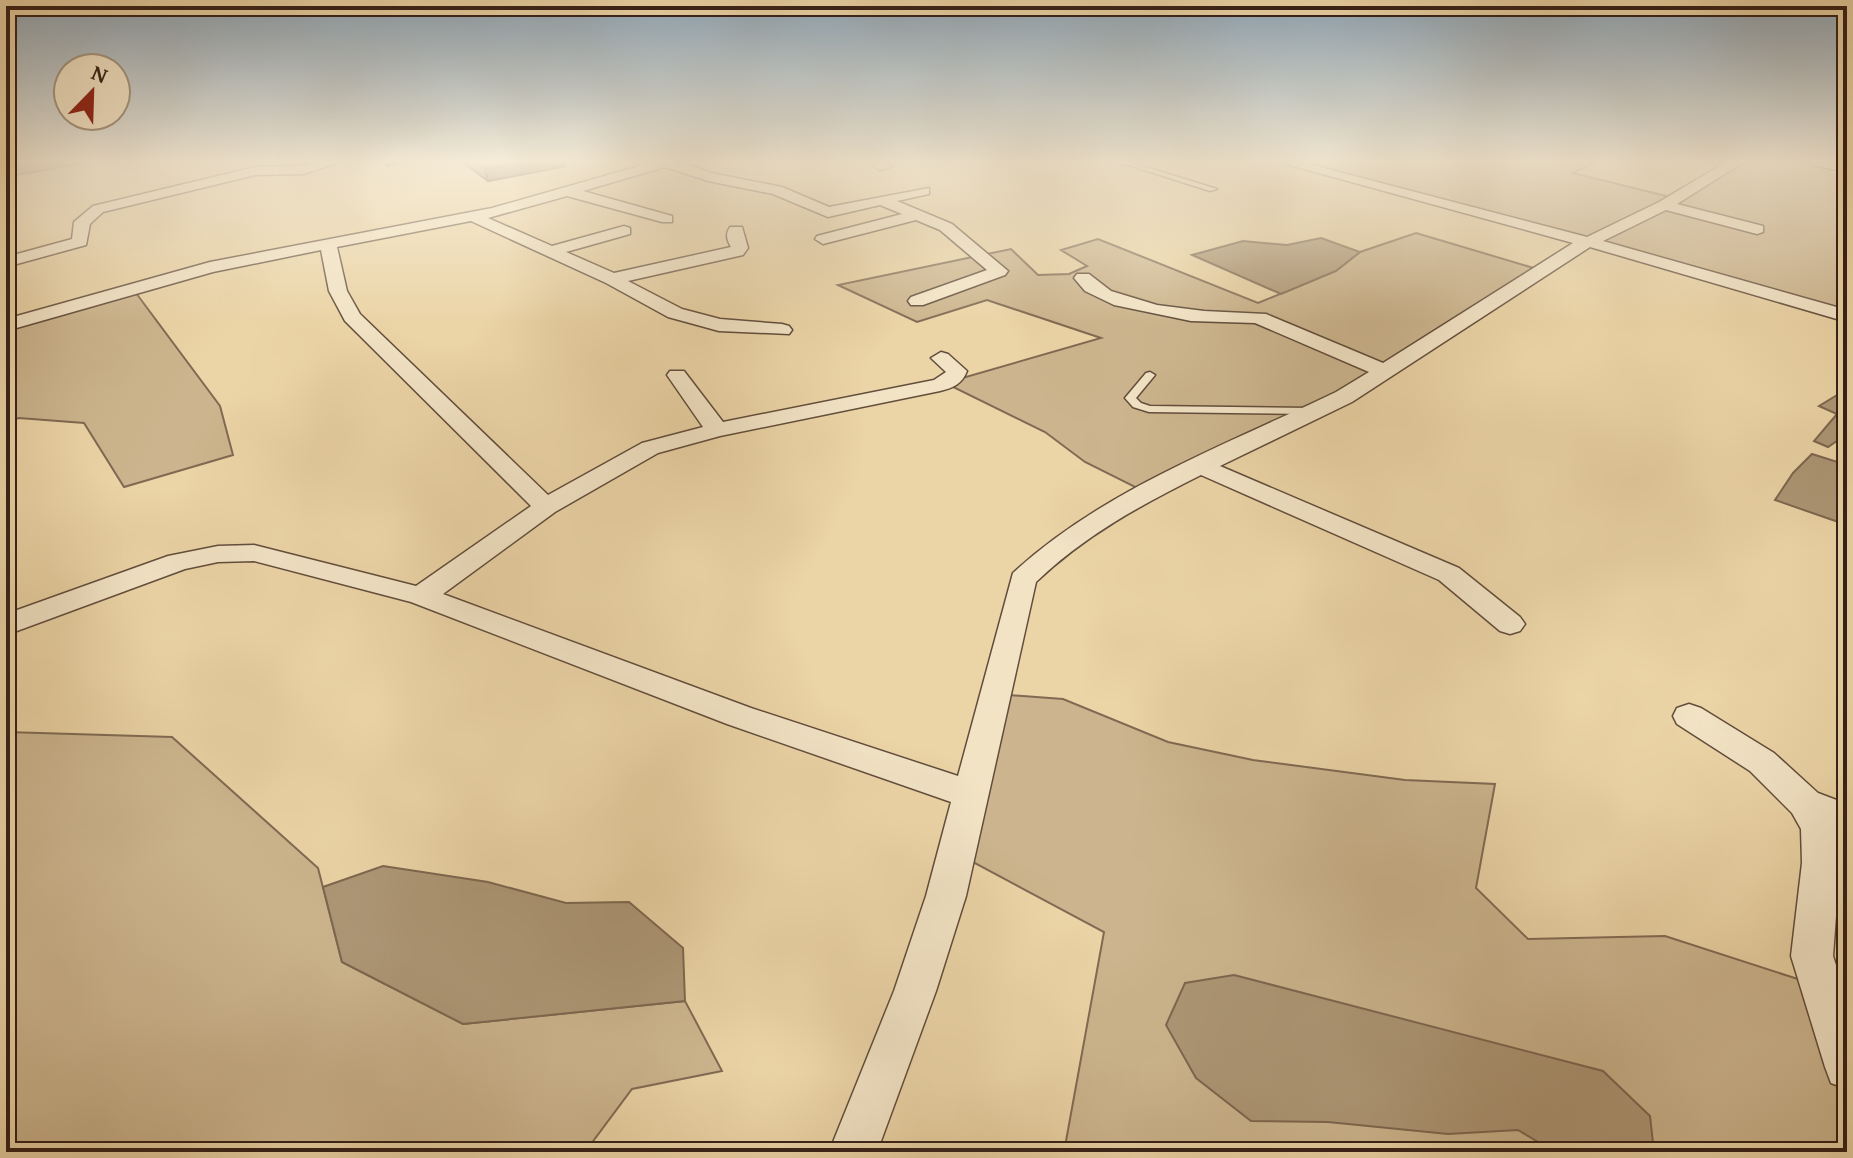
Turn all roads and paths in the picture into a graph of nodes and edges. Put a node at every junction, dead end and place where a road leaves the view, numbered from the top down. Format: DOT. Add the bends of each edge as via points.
graph roads {
  1 [pos="91,215"];
  2 [pos="482,215"];
  3 [pos="653,215"];
  4 [pos="917,215"];
  5 [pos="1482,215"];
  6 [pos="1642,215"];
  7 [pos="1703,215"];
  8 [pos="474,217"];
  9 [pos="667,219"];
  10 [pos="1757,229"];
  11 [pos="736,230"];
  12 [pos="624,231"];
  13 [pos="823,239"];
  14 [pos="1588,240"];
  15 [pos="328,243"];
  16 [pos="552,251"];
  17 [pos="6,262"];
  18 [pos="1083,278"];
  19 [pos="612,279"];
  20 [pos="917,301"];
  21 [pos="1847,316"];
  22 [pos="6,325"];
  23 [pos="782,330"];
  24 [pos="941,358"];
  25 [pos="1385,371"];
  26 [pos="677,375"];
  27 [pos="1150,375"];
  28 [pos="1314,411"];
  29 [pos="717,430"];
  30 [pos="1200,466"];
  31 [pos="546,507"];
  32 [pos="421,596"];
  33 [pos="1510,624"];
  34 [pos="6,625"];
  35 [pos="1689,716"];
  36 [pos="969,794"];
  37 [pos="1805,803"];
  38 [pos="1847,819"];
  39 [pos="1847,1067"];
  40 [pos="853,1152"];
  1 -- 17 [label="street" via="82,222 80,242"];
  2 -- 8 [label="street"];
  3 -- 9 [label="street"];
  4 -- 13 [label="street"];
  4 -- 20 [label="street" via="956,234 999,271"];
  5 -- 14 [label="street"];
  6 -- 14 [label="street"];
  7 -- 10 [label="street"];
  8 -- 15 [label="street"];
  8 -- 16 [label="street"];
  11 -- 19 [label="street" via="737,251"];
  12 -- 16 [label="street"];
  14 -- 21 [label="street"];
  14 -- 25 [label="street"];
  15 -- 22 [label="street" via="210,267"];
  15 -- 31 [label="street" via="338,291 352,317"];
  16 -- 19 [label="street"];
  18 -- 25 [label="street" via="1095,291 1166,311 1259,318"];
  19 -- 23 [label="street" via="692,319"];
  24 -- 29 [label="street" via="957,371 940,385"];
  25 -- 28 [label="street"];
  26 -- 29 [label="street"];
  27 -- 28 [label="lane" via="1130,398 1149,409"];
  28 -- 30 [label="street"];
  29 -- 31 [label="street" via="650,448"];
  30 -- 33 [label="street" via="1449,574"];
  30 -- 36 [label="street" via="1118,506 1023,579"];
  31 -- 32 [label="street"];
  32 -- 34 [label="street" via="254,553 218,554 178,562"];
  32 -- 36 [label="street" via="739,716"];
  35 -- 37 [label="street" via="1762,762"];
  36 -- 40 [label="street" via="946,896"];
  37 -- 38 [label="street"];
  37 -- 39 [label="street" via="1819,829 1821,863 1812,956"];
}
